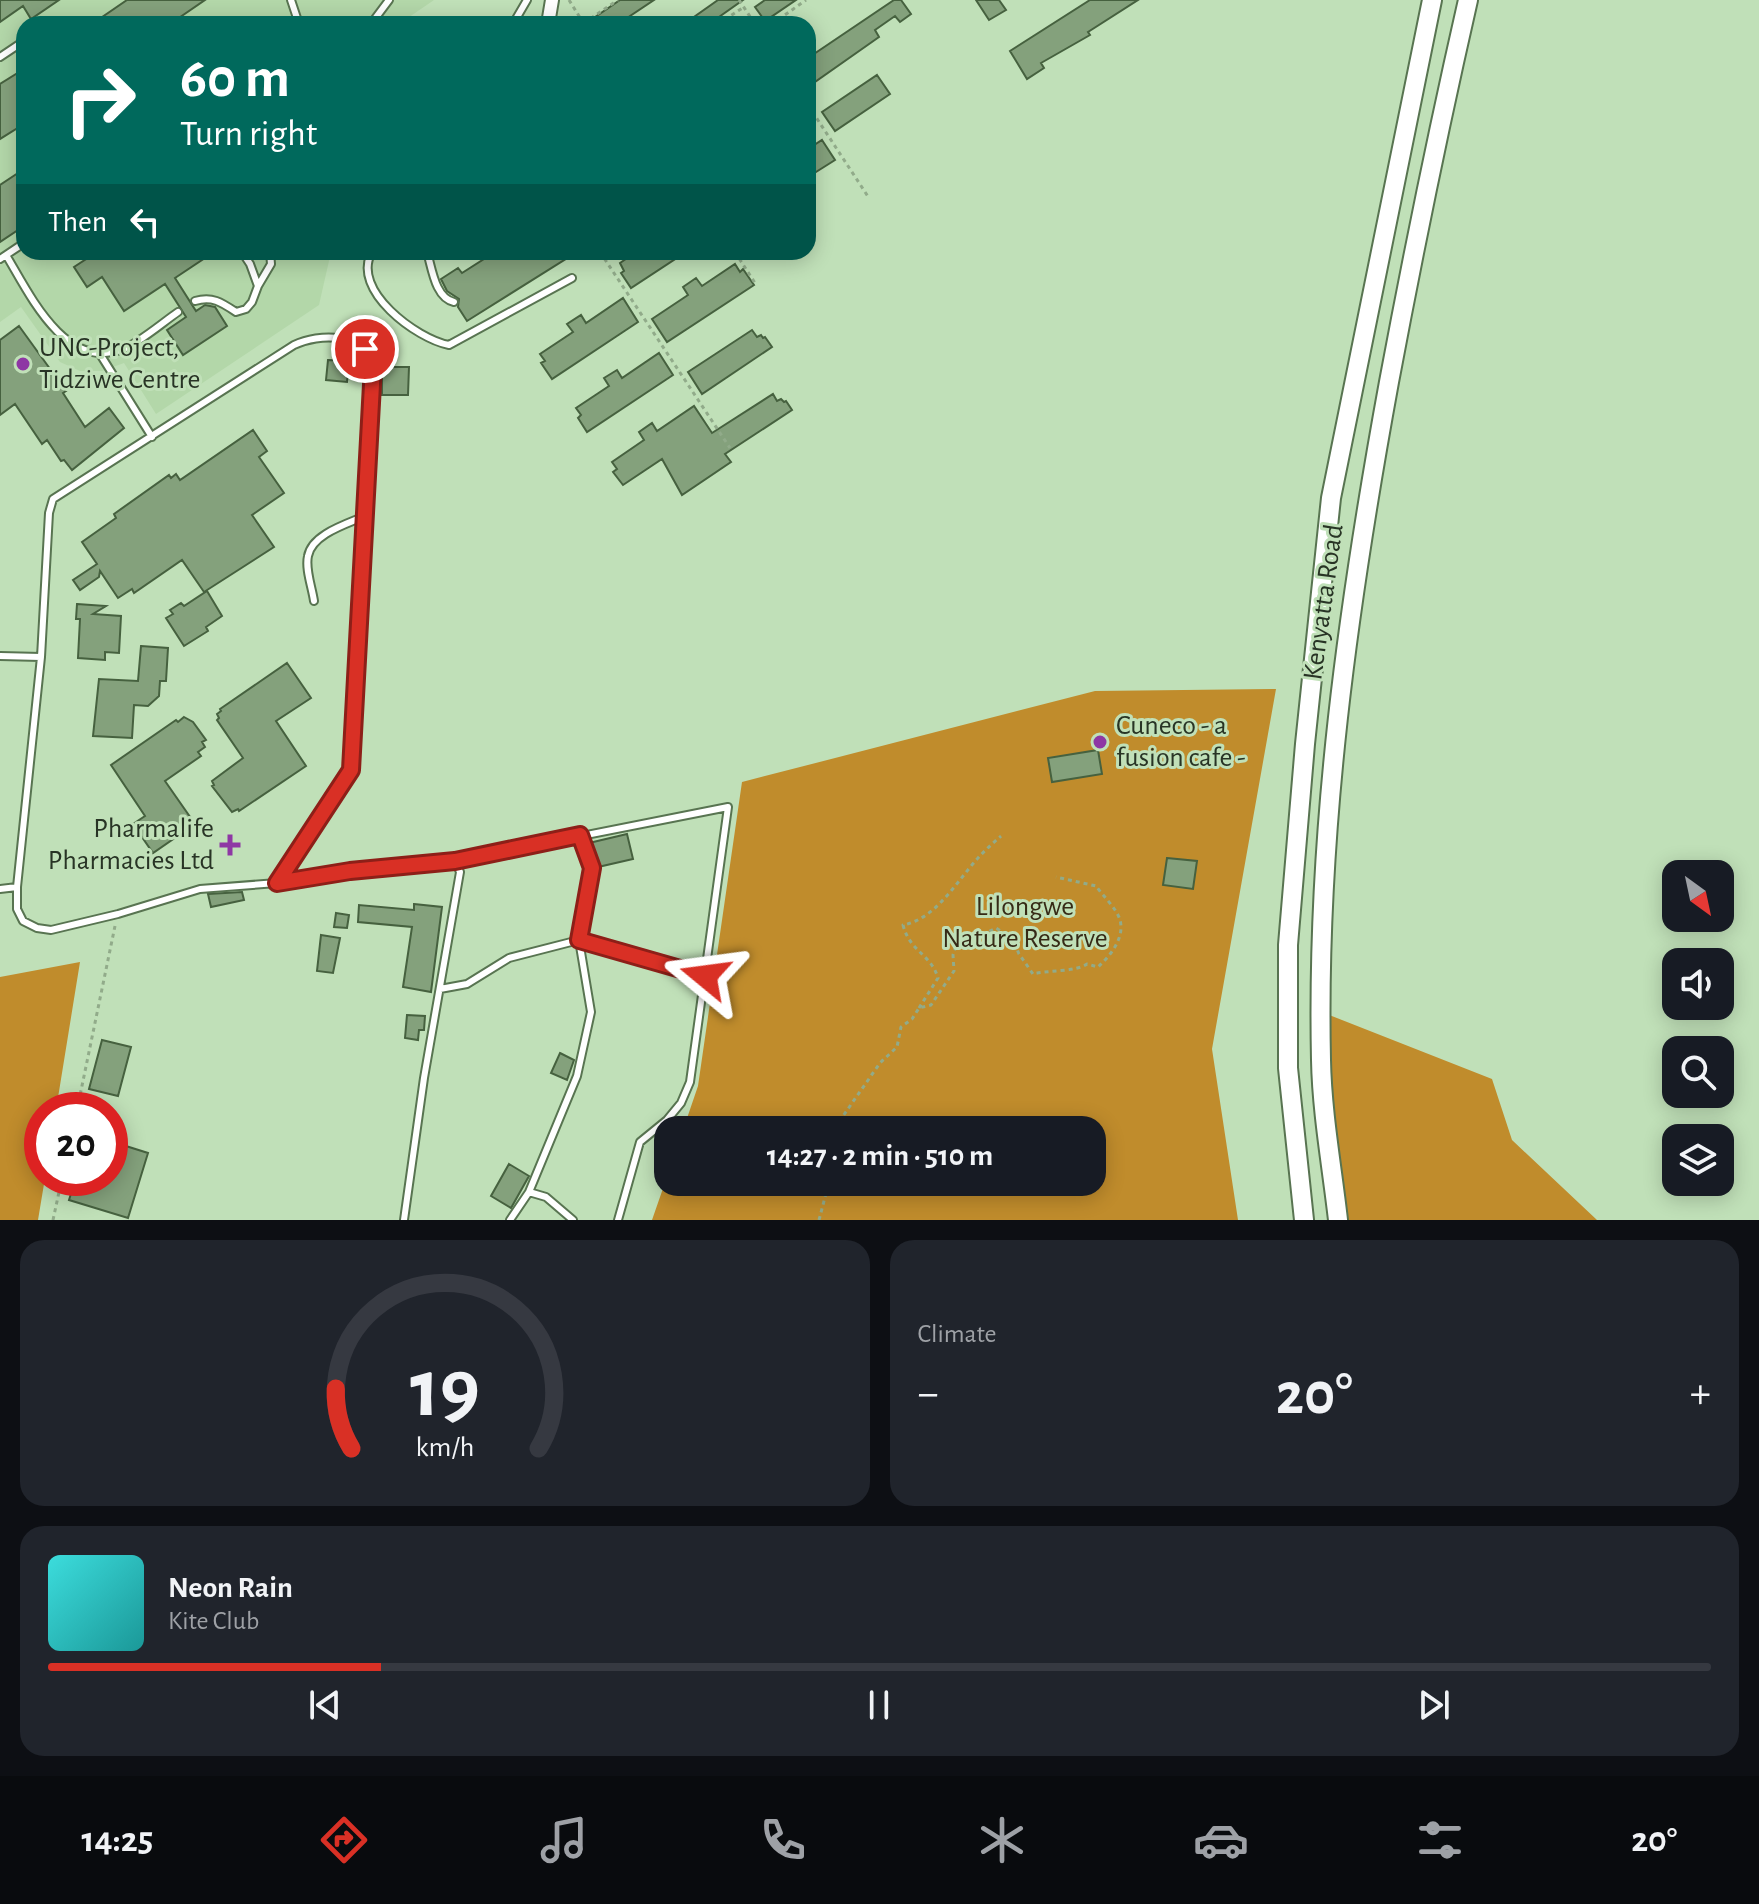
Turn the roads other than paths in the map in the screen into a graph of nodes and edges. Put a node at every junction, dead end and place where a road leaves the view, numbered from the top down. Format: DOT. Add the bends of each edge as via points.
graph roads {
  1 [pos="1432,0"];
  2 [pos="1468,0"];
  3 [pos="3,257"];
  4 [pos="247,260"];
  5 [pos="271,260"];
  6 [pos="368,260"];
  7 [pos="430,260"];
  8 [pos="572,278"];
  9 [pos="258,286"];
  10 [pos="195,301"];
  11 [pos="454,302"];
  12 [pos="178,312"];
  13 [pos="100,354"];
  14 [pos="152,437"];
  15 [pos="365,516"];
  16 [pos="314,601"];
  17 [pos="0,656"];
  18 [pos="41,657"];
  19 [pos="580,835"];
  20 [pos="455,861"];
  21 [pos="277,883"];
  22 [pos="17,887"];
  23 [pos="0,889"];
  24 [pos="579,940"];
  25 [pos="705,976"];
  26 [pos="440,989"];
  27 [pos="529,1192"];
  28 [pos="404,1220"];
  29 [pos="510,1220"];
  30 [pos="573,1220"];
  31 [pos="618,1220"];
  32 [pos="1304,1220"];
  33 [pos="1338,1220"];
  1 -- 32 [label="main road, Kenyatta Road" via="1331,498 1305,744 1288,945 1288,1068"];
  2 -- 33 [label="main road, Kenyatta Road" via="1427,178 1362,526 1336,728 1321,1062"];
  3 -- 13 [label="lane" via="58,333 76,347"];
  4 -- 9 [label="lane"];
  5 -- 9 [label="lane"];
  6 -- 8 [label="lane" via="367,277 378,299 428,338 449,345"];
  7 -- 11 [label="lane" via="441,295"];
  9 -- 10 [label="lane" via="252,302 236,312 218,300"];
  12 -- 13 [label="lane" via="122,350"];
  13 -- 14 [label="lane"];
  14 -- 15 [label="lane" via="309,338 323,335 360,344 373,366"];
  14 -- 18 [label="lane" via="53,499"];
  15 -- 16 [label="lane" via="313,544 307,563"];
  15 -- 21 [label="lane" via="351,770"];
  17 -- 18 [label="lane"];
  18 -- 22 [label="lane"];
  19 -- 20 [label="lane"];
  19 -- 24 [label="lane" via="592,868"];
  19 -- 25 [label="lane" via="728,807"];
  20 -- 21 [label="lane"];
  20 -- 26 [label="lane" via="460,872"];
  21 -- 22 [label="lane" via="200,889 51,930 23,921"];
  22 -- 23 [label="lane"];
  24 -- 25 [label="lane"];
  24 -- 26 [label="lane" via="509,958 467,984"];
  24 -- 27 [label="lane" via="591,1012 577,1076"];
  25 -- 31 [label="lane" via="690,1082 667,1120 640,1142"];
  26 -- 28 [label="lane"];
  27 -- 29 [label="lane"];
  27 -- 30 [label="lane" via="546,1197"];
}
